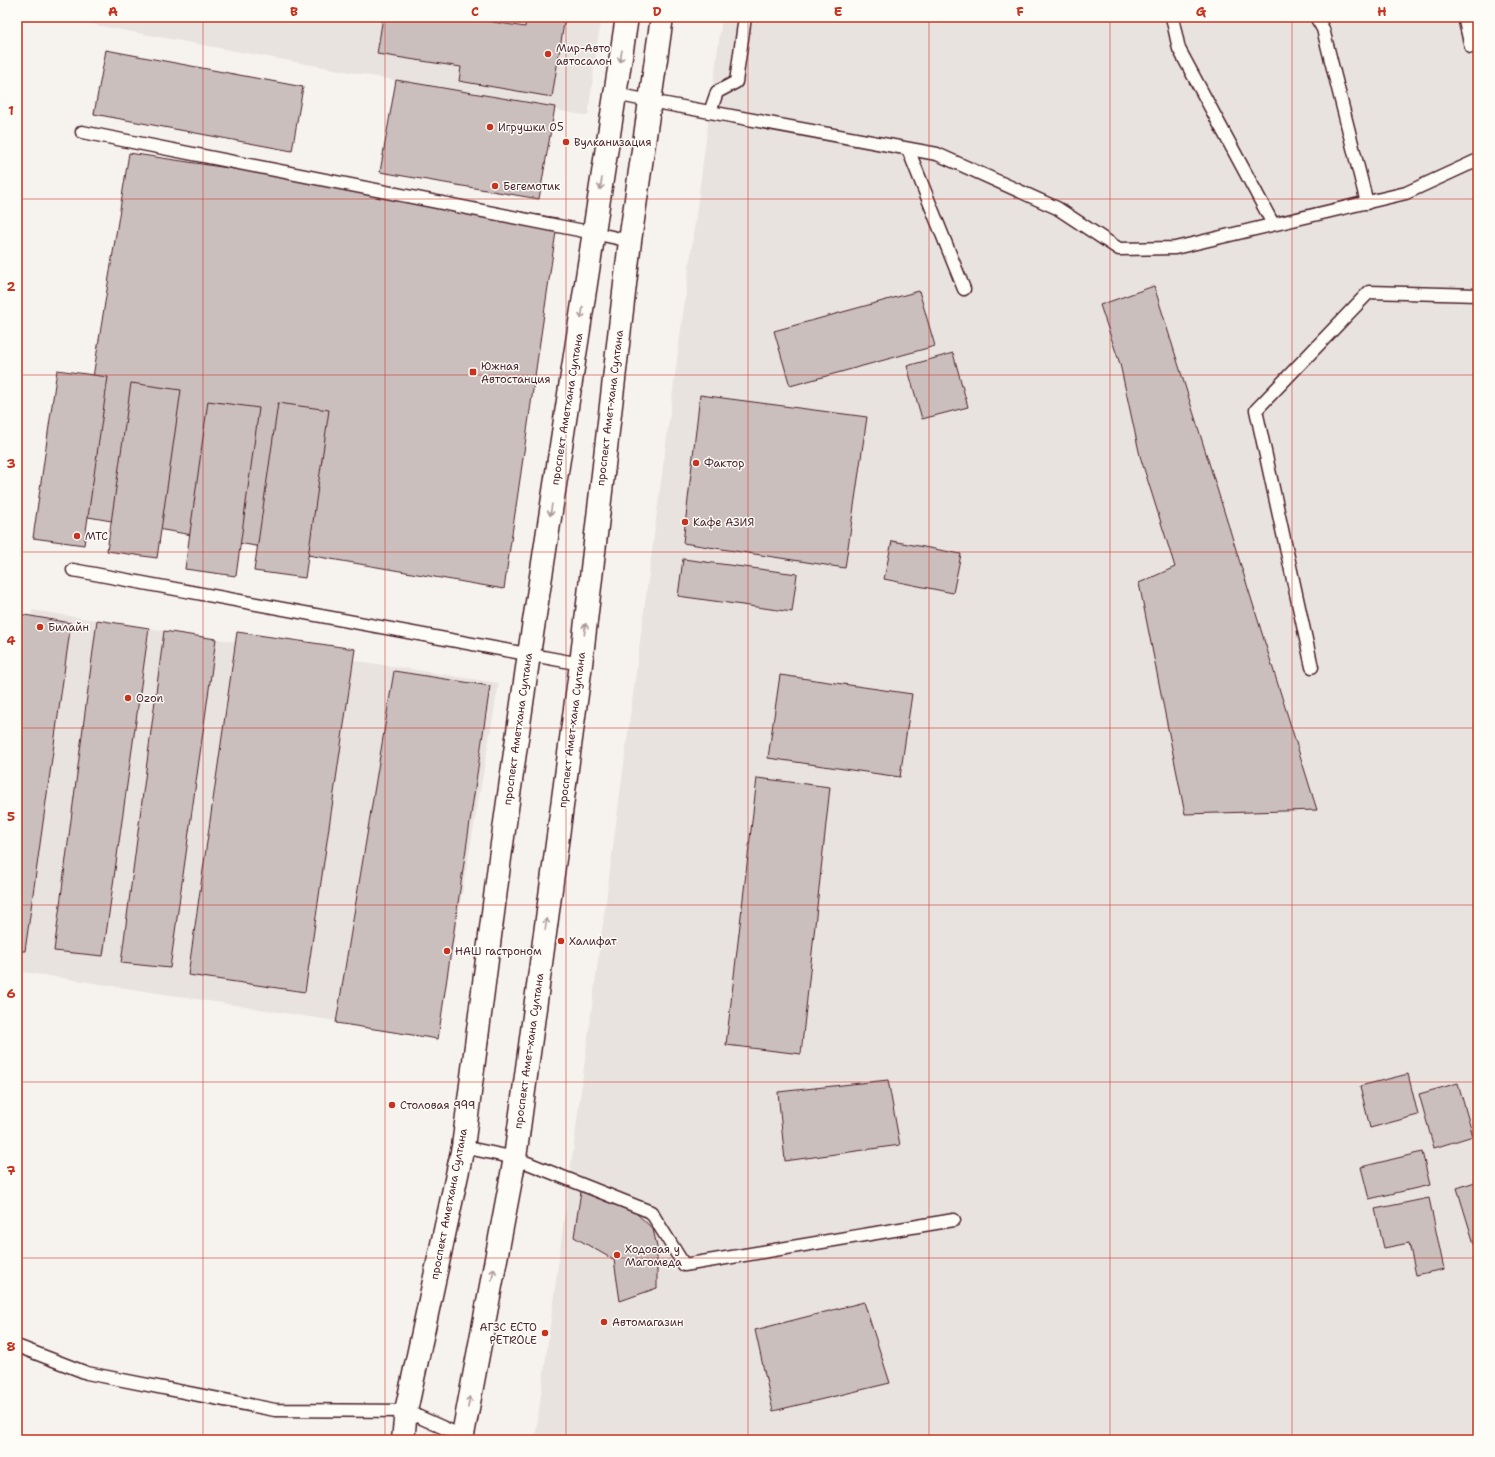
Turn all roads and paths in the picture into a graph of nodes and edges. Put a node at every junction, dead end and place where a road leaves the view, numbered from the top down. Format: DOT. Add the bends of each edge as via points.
graph roads {
  1 [pos="627,17"];
  2 [pos="662,17"];
  3 [pos="745,17"];
  4 [pos="1172,17"];
  5 [pos="1316,17"];
  6 [pos="1464,17"];
  7 [pos="1478,46"];
  8 [pos="615,94"];
  9 [pos="650,101"];
  10 [pos="710,112"];
  11 [pos="82,132"];
  12 [pos="908,149"];
  13 [pos="1478,160"];
  14 [pos="1367,203"];
  15 [pos="1273,224"];
  16 [pos="594,232"];
  17 [pos="630,241"];
  18 [pos="964,289"];
  19 [pos="1478,295"];
  20 [pos="74,570"];
  21 [pos="529,654"];
  22 [pos="581,664"];
  23 [pos="1312,666"];
  24 [pos="463,1147"];
  25 [pos="515,1158"];
  26 [pos="954,1220"];
  27 [pos="17,1346"];
  28 [pos="406,1411"];
  29 [pos="462,1438"];
  30 [pos="403,1440"];
  1 -- 8 [label="main road, проспект Аметхана Султана, one-way"];
  2 -- 9 [label="main road, проспект Амет-хана Султана"];
  3 -- 10 [label="lane" via="736,82 717,92"];
  4 -- 15 [label="lane" via="1179,49"];
  5 -- 14 [label="lane" via="1324,30"];
  6 -- 7 [label="lane" via="1471,46"];
  8 -- 9 [label="lane"];
  8 -- 16 [label="main road, проспект Аметхана Султана, one-way"];
  9 -- 10 [label="lane"];
  9 -- 17 [label="main road, проспект Амет-хана Султана"];
  10 -- 12 [label="lane"];
  11 -- 16 [label="lane"];
  12 -- 15 [label="lane" via="937,154 1057,208 1119,249 1175,248"];
  12 -- 18 [label="lane"];
  13 -- 14 [label="lane" via="1406,193"];
  14 -- 15 [label="lane"];
  16 -- 17 [label="lane"];
  16 -- 21 [label="main road, проспект Аметхана Султана, one-way"];
  22 -- 17 [label="main road, проспект Амет-хана Султана, one-way"];
  19 -- 23 [label="lane" via="1369,292 1256,410"];
  20 -- 21 [label="lane"];
  21 -- 22 [label="lane"];
  21 -- 24 [label="main road, проспект Аметхана Султана"];
  25 -- 22 [label="main road, проспект Амет-хана Султана, one-way"];
  24 -- 25 [label="lane"];
  24 -- 28 [label="main road, проспект Аметхана Султана"];
  25 -- 26 [label="lane" via="651,1212 684,1265"];
  29 -- 25 [label="main road, проспект Амет-хана Султана, one-way"];
  27 -- 28 [label="lane" via="87,1373 275,1410"];
  28 -- 29 [label="lane"];
  28 -- 30 [label="main road, проспект Аметхана Султана"];
}
